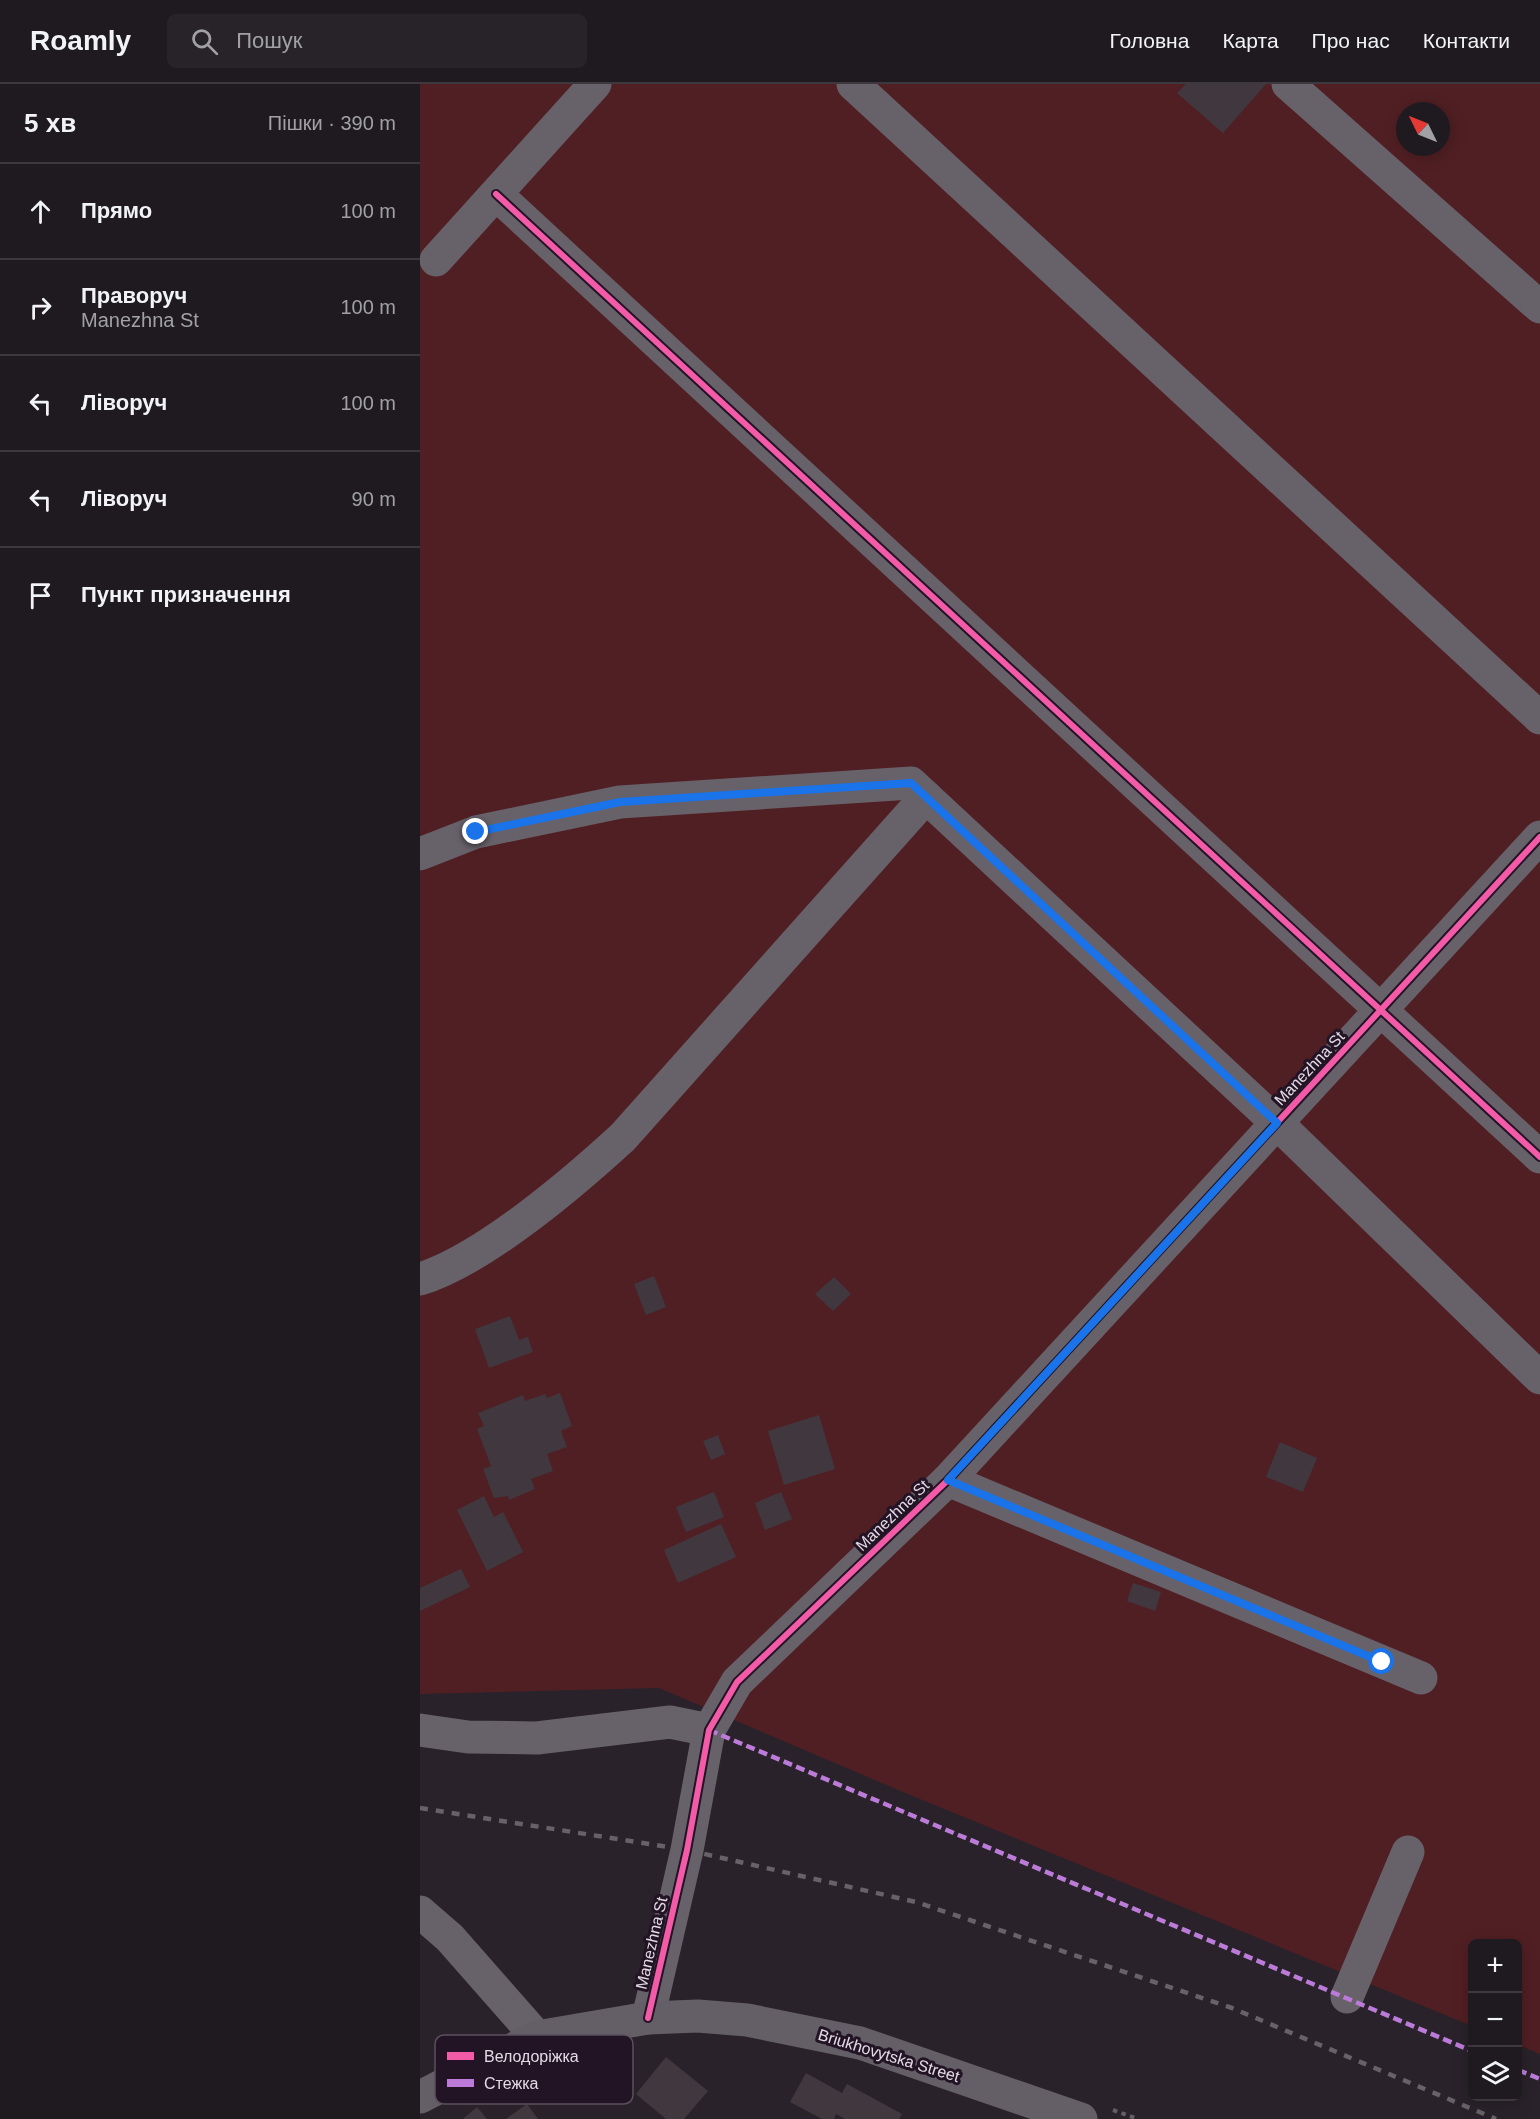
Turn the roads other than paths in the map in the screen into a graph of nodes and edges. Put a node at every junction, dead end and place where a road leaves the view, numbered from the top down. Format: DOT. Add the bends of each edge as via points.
graph roads {
  1 [pos="595,84"];
  2 [pos="853,84"];
  3 [pos="1288,84"];
  4 [pos="496,194"];
  5 [pos="436,260"];
  6 [pos="1540,307"];
  7 [pos="1540,718"];
  8 [pos="926,797"];
  9 [pos="1540,837"];
  10 [pos="420,854"];
  11 [pos="1380,1010"];
  12 [pos="1277,1123"];
  13 [pos="1540,1157"];
  14 [pos="420,1279"];
  15 [pos="1540,1378"];
  16 [pos="948,1480"];
  17 [pos="1421,1678"];
  18 [pos="420,1730"];
  19 [pos="709,1730"];
  20 [pos="1408,1852"];
  21 [pos="420,1912"];
  22 [pos="1347,1997"];
  23 [pos="648,2018"];
  24 [pos="535,2035"];
  25 [pos="549,2035"];
  26 [pos="435,2089"];
  27 [pos="420,2097"];
  28 [pos="1081,2119"];
  1 -- 4 [label="street"];
  2 -- 7 [label="street"];
  3 -- 6 [label="street"];
  4 -- 5 [label="street"];
  4 -- 11 [label="street"];
  8 -- 10 [label="street" via="911,783 620,802 476,832"];
  8 -- 12 [label="street"];
  8 -- 14 [label="street" via="623,1137 573,1181 501,1234 457,1262"];
  9 -- 11 [label="street, Manezhna St"];
  11 -- 12 [label="street, Manezhna St"];
  11 -- 13 [label="street"];
  12 -- 15 [label="street"];
  12 -- 16 [label="street, Manezhna St"];
  16 -- 17 [label="street"];
  16 -- 19 [label="street, Manezhna St" via="737,1682"];
  18 -- 19 [label="street" via="468,1737 537,1738 670,1722"];
  19 -- 23 [label="street, Manezhna St" via="687,1850"];
  20 -- 22 [label="street"];
  21 -- 24 [label="street" via="450,1938"];
  23 -- 25 [label="main road, Briukhovytska Street"];
  23 -- 28 [label="main road, Briukhovytska Street" via="698,2016 800,2028 860,2043"];
  26 -- 27 [label="main road, Briukhovytska Street"];
}
